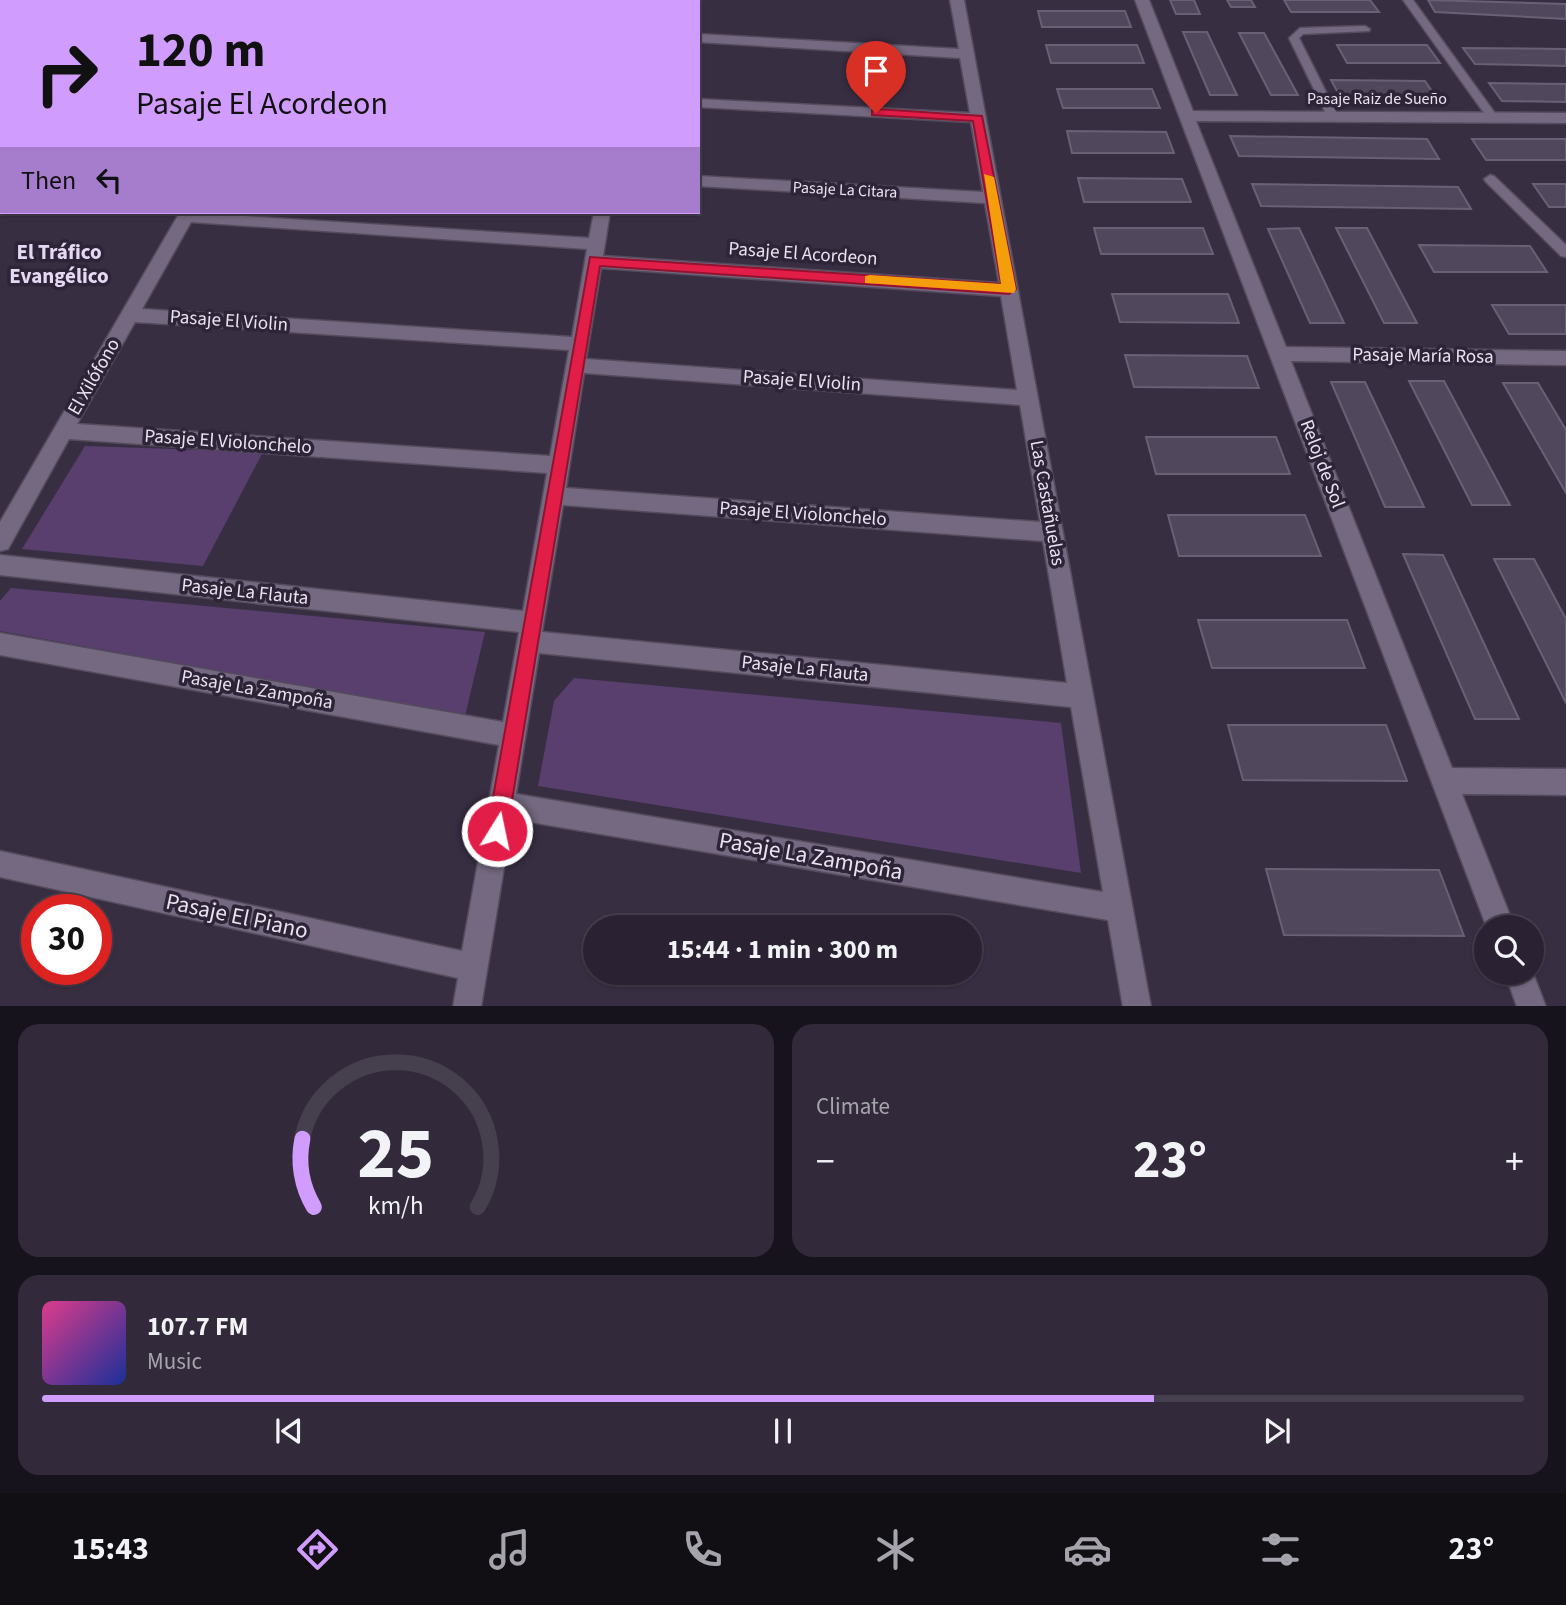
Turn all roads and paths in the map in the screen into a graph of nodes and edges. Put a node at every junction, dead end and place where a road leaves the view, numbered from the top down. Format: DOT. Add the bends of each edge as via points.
graph roads {
  1 [pos="957,0"];
  2 [pos="1142,0"];
  3 [pos="1408,0"];
  4 [pos="1365,29"];
  5 [pos="700,38"];
  6 [pos="967,54"];
  7 [pos="700,103"];
  8 [pos="1187,116"];
  9 [pos="1332,116"];
  10 [pos="978,118"];
  11 [pos="1493,118"];
  12 [pos="1566,118"];
  13 [pos="1489,179"];
  14 [pos="700,181"];
  15 [pos="992,198"];
  16 [pos="187,214"];
  17 [pos="603,214"];
  18 [pos="596,252"];
  19 [pos="1566,253"];
  20 [pos="1009,289"];
  21 [pos="130,314"];
  22 [pos="1279,354"];
  23 [pos="578,355"];
  24 [pos="1566,358"];
  25 [pos="1028,398"];
  26 [pos="63,430"];
  27 [pos="559,465"];
  28 [pos="555,496"];
  29 [pos="1052,532"];
  30 [pos="0,541"];
  31 [pos="0,565"];
  32 [pos="531,632"];
  33 [pos="0,644"];
  34 [pos="1082,696"];
  35 [pos="514,736"];
  36 [pos="1445,781"];
  37 [pos="1566,782"];
  38 [pos="502,804"];
  39 [pos="0,864"];
  40 [pos="1120,908"];
  41 [pos="1496,915"];
  42 [pos="474,968"];
  43 [pos="1523,985"];
  44 [pos="467,1006"];
  45 [pos="1137,1006"];
  46 [pos="1531,1006"];
  1 -- 6 [label="street, Las Castañuelas"];
  2 -- 8 [label="street, Reloj de Sol"];
  3 -- 11 [label="lane"];
  4 -- 9 [label="lane" via="1300,31 1294,38"];
  5 -- 6 [label="street"];
  6 -- 10 [label="street, Las Castañuelas"];
  7 -- 10 [label="street"];
  8 -- 9 [label="street, Pasaje Raiz de Sueño"];
  8 -- 22 [label="street, Reloj de Sol"];
  9 -- 11 [label="street, Pasaje Raiz de Sueño"];
  10 -- 15 [label="street, Las Castañuelas"];
  11 -- 12 [label="street, Pasaje Raiz de Sueño"];
  13 -- 19 [label="lane"];
  14 -- 15 [label="street, Pasaje La Citara"];
  15 -- 20 [label="street, Las Castañuelas"];
  16 -- 18 [label="street, Pasaje El Acordeon"];
  16 -- 21 [label="street, El Xilófono"];
  17 -- 18 [label="street"];
  18 -- 20 [label="street, Pasaje El Acordeon"];
  18 -- 23 [label="street"];
  20 -- 25 [label="street, Las Castañuelas"];
  21 -- 23 [label="street, Pasaje El Violin"];
  21 -- 26 [label="street, El Xilófono"];
  22 -- 24 [label="street, Pasaje María Rosa"];
  22 -- 36 [label="street, Reloj de Sol"];
  23 -- 25 [label="street, Pasaje El Violin"];
  23 -- 27 [label="street"];
  25 -- 29 [label="street, Las Castañuelas"];
  26 -- 27 [label="street, Pasaje El Violonchelo"];
  26 -- 30 [label="street, El Xilófono"];
  27 -- 28 [label="street"];
  28 -- 29 [label="street, Pasaje El Violonchelo"];
  28 -- 32 [label="street"];
  29 -- 34 [label="street, Las Castañuelas"];
  31 -- 32 [label="street, Pasaje La Flauta"];
  32 -- 34 [label="street, Pasaje La Flauta"];
  32 -- 35 [label="street"];
  33 -- 35 [label="street, Pasaje La Zampoña"];
  34 -- 40 [label="street, Las Castañuelas"];
  35 -- 38 [label="street"];
  36 -- 37 [label="street"];
  36 -- 41 [label="street, Reloj de Sol"];
  38 -- 40 [label="street, Pasaje La Zampoña"];
  38 -- 42 [label="street"];
  39 -- 42 [label="street, Pasaje El Piano"];
  40 -- 45 [label="street, Las Castañuelas"];
  42 -- 44 [label="street"];
  43 -- 46 [label="street"];
}
